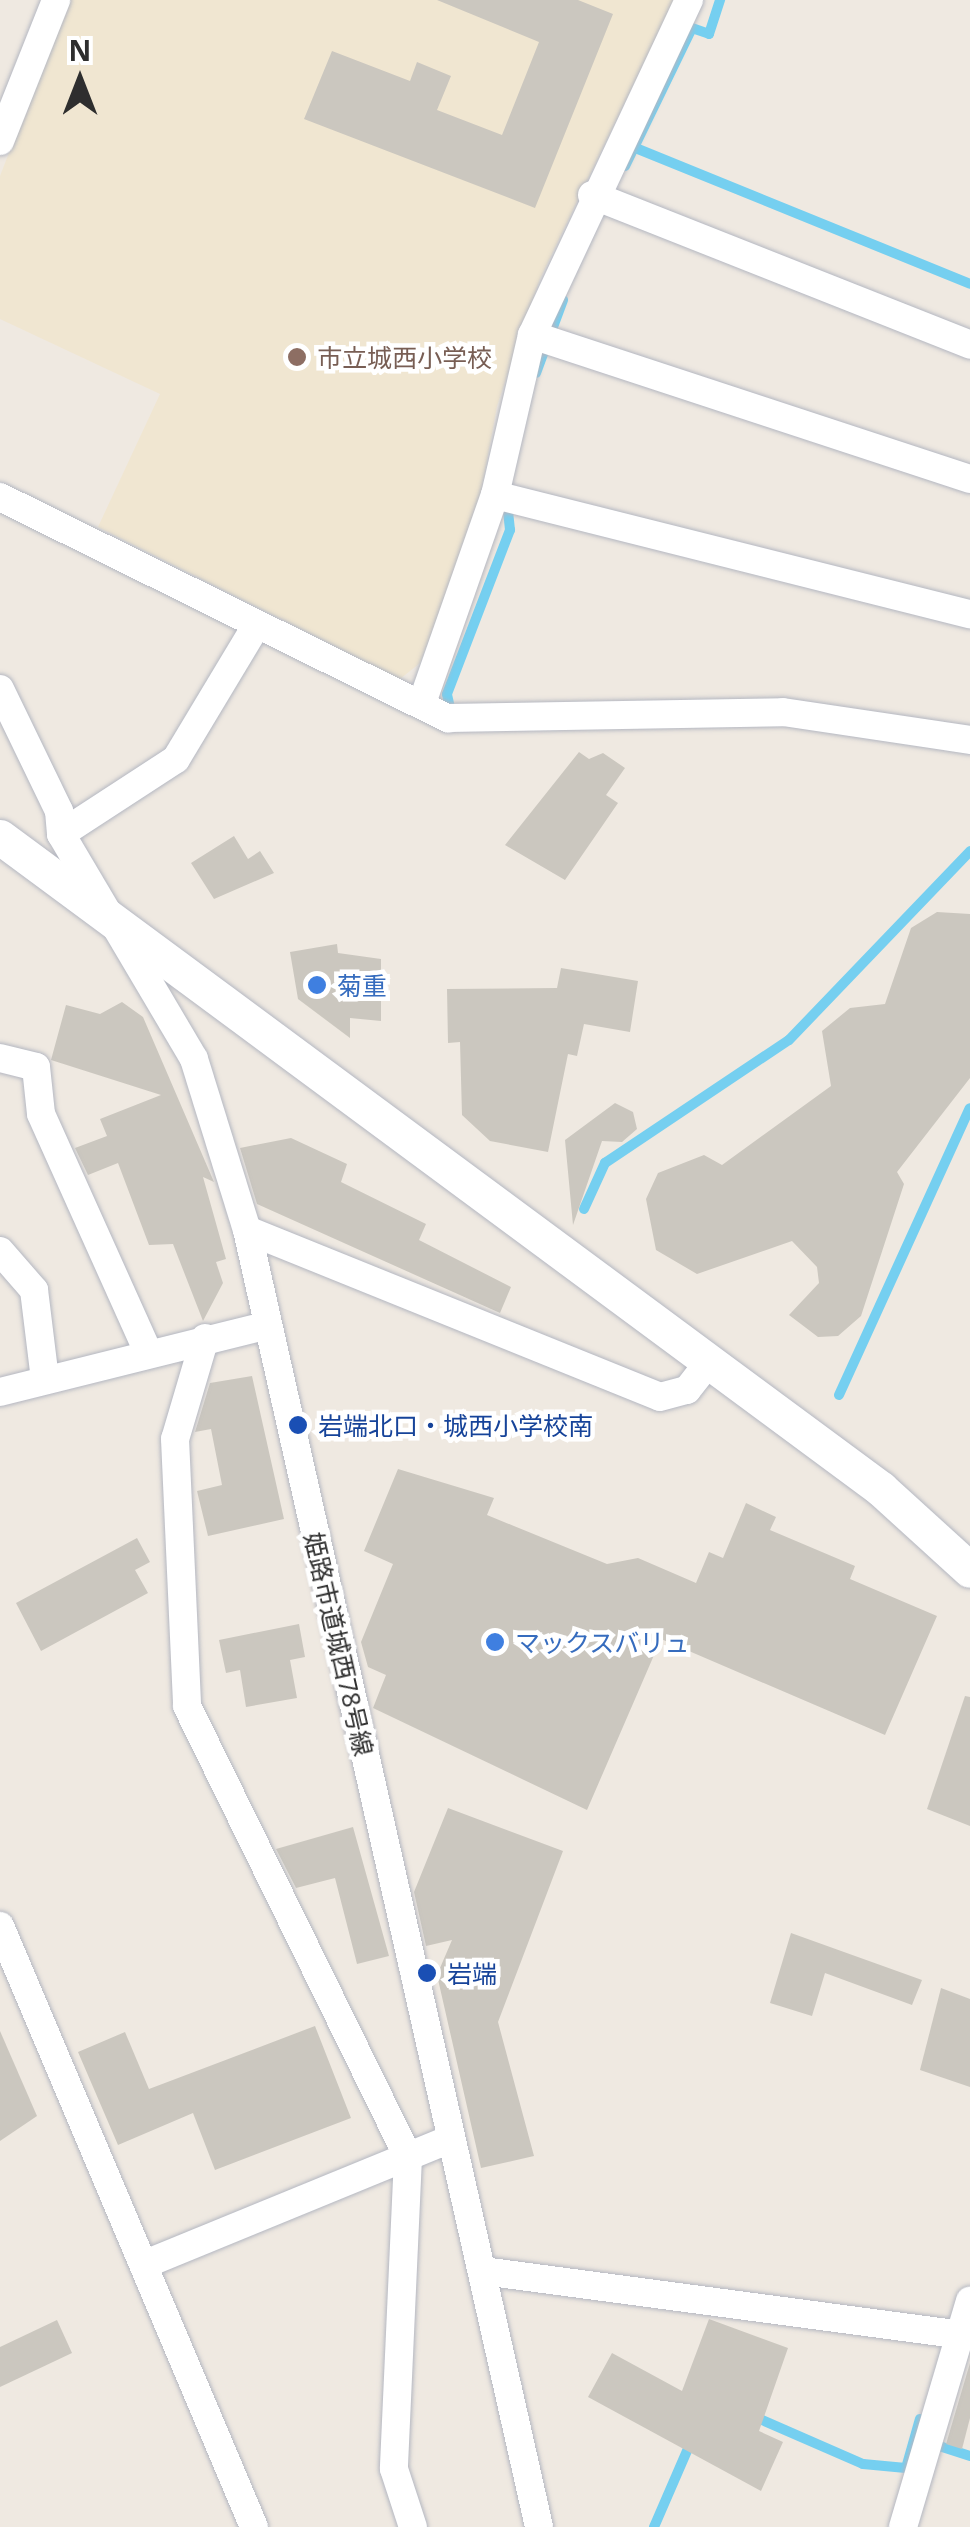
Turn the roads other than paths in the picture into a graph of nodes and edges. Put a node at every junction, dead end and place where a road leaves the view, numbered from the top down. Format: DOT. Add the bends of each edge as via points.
graph roads {
  1 [pos="56,0"];
  2 [pos="689,0"];
  3 [pos="0,140"];
  4 [pos="592,195"];
  5 [pos="532,335"];
  6 [pos="970,344"];
  7 [pos="970,479"];
  8 [pos="495,495"];
  9 [pos="0,498"];
  10 [pos="970,614"];
  11 [pos="257,624"];
  12 [pos="0,689"];
  13 [pos="422,704"];
  14 [pos="970,740"];
  15 [pos="61,834"];
  16 [pos="0,837"];
  17 [pos="110,916"];
  18 [pos="0,1058"];
  19 [pos="247,1230"];
  20 [pos="0,1252"];
  21 [pos="268,1325"];
  22 [pos="205,1338"];
  23 [pos="147,1350"];
  24 [pos="710,1361"];
  25 [pos="45,1379"];
  26 [pos="0,1392"];
  27 [pos="969,1569"];
  28 [pos="0,1926"];
  29 [pos="450,2139"];
  30 [pos="408,2157"];
  31 [pos="148,2263"];
  32 [pos="484,2271"];
  33 [pos="970,2301"];
  34 [pos="964,2336"];
  35 [pos="254,2527"];
  36 [pos="413,2527"];
  37 [pos="538,2527"];
  38 [pos="903,2527"];
  1 -- 3 [label="street"];
  2 -- 4 [label="street"];
  4 -- 5 [label="street"];
  4 -- 6 [label="street"];
  5 -- 7 [label="street"];
  5 -- 8 [label="street"];
  8 -- 10 [label="street"];
  8 -- 13 [label="street"];
  9 -- 11 [label="street"];
  11 -- 13 [label="street"];
  11 -- 15 [label="street" via="176,760"];
  12 -- 15 [label="street" via="59,811"];
  13 -- 14 [label="street" via="448,718 784,712"];
  15 -- 17 [label="street"];
  16 -- 17 [label="street, 姫路市道城西78号線"];
  17 -- 19 [label="street, 姫路市道城西78号線" via="194,1059"];
  17 -- 24 [label="street"];
  18 -- 23 [label="street" via="36,1068 41,1114"];
  19 -- 21 [label="street, 姫路市道城西78号線"];
  19 -- 24 [label="street" via="660,1397 687,1390"];
  20 -- 25 [label="street" via="34,1290"];
  21 -- 22 [label="street"];
  21 -- 29 [label="street, 姫路市道城西78号線"];
  22 -- 23 [label="street"];
  22 -- 30 [label="street" via="175,1439 187,1706"];
  23 -- 25 [label="street"];
  24 -- 27 [label="street" via="881,1489"];
  25 -- 26 [label="street"];
  28 -- 31 [label="street"];
  29 -- 30 [label="street"];
  29 -- 32 [label="street, 姫路市道城西78号線"];
  30 -- 31 [label="street"];
  30 -- 36 [label="street" via="394,2469"];
  31 -- 35 [label="street"];
  32 -- 34 [label="street"];
  32 -- 37 [label="street, 姫路市道城西78号線"];
  33 -- 34 [label="street"];
  34 -- 38 [label="street"];
}
